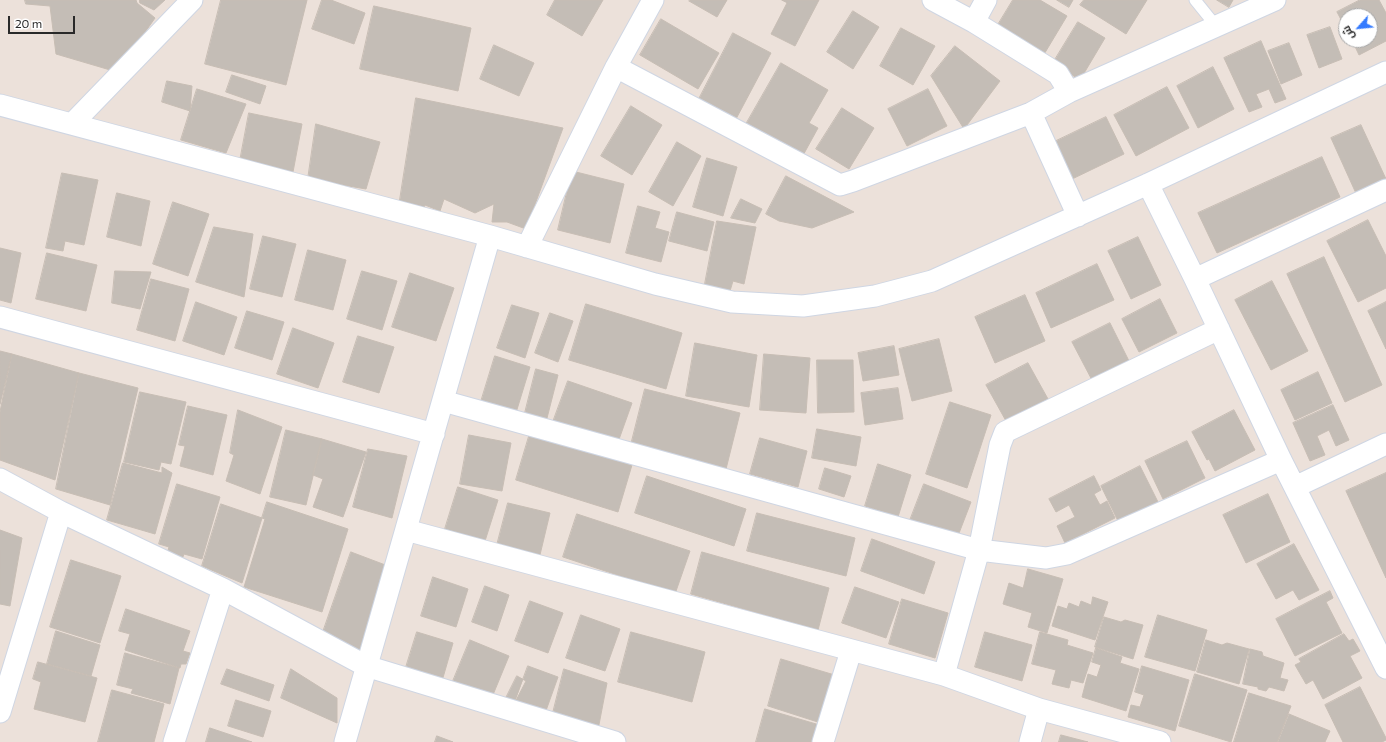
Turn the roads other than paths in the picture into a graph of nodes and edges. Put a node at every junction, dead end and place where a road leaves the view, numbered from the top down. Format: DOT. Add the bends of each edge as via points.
graph roads {
  1 [pos="192,0"];
  2 [pos="652,0"];
  3 [pos="933,0"];
  4 [pos="986,0"];
  5 [pos="1195,0"];
  6 [pos="1275,0"];
  7 [pos="974,22"];
  8 [pos="1216,26"];
  9 [pos="616,67"];
  10 [pos="1386,72"];
  11 [pos="1069,92"];
  12 [pos="0,105"];
  13 [pos="1031,113"];
  14 [pos="72,124"];
  15 [pos="1148,184"];
  16 [pos="1386,190"];
  17 [pos="1078,216"];
  18 [pos="490,236"];
  19 [pos="527,247"];
  20 [pos="1195,279"];
  21 [pos="0,317"];
  22 [pos="1219,329"];
  23 [pos="443,400"];
  24 [pos="434,434"];
  25 [pos="1386,444"];
  26 [pos="1281,460"];
  27 [pos="0,480"];
  28 [pos="1295,487"];
  29 [pos="61,512"];
  30 [pos="406,530"];
  31 [pos="979,550"];
  32 [pos="223,589"];
  33 [pos="851,651"];
  34 [pos="366,666"];
  35 [pos="1386,668"];
  36 [pos="944,675"];
  37 [pos="1039,710"];
  38 [pos="0,712"];
  39 [pos="174,742"];
  40 [pos="345,742"];
  41 [pos="615,742"];
  42 [pos="823,742"];
  43 [pos="1030,742"];
  44 [pos="1160,742"];
  1 -- 14 [label="street"];
  2 -- 9 [label="street"];
  3 -- 7 [label="street"];
  4 -- 7 [label="street"];
  5 -- 8 [label="lane"];
  6 -- 8 [label="street"];
  7 -- 11 [label="street" via="1058,74"];
  8 -- 11 [label="street"];
  9 -- 13 [label="street" via="840,185"];
  9 -- 19 [label="street"];
  10 -- 15 [label="street"];
  11 -- 13 [label="street"];
  12 -- 14 [label="street"];
  13 -- 17 [label="street"];
  14 -- 18 [label="street"];
  15 -- 17 [label="street"];
  15 -- 20 [label="street"];
  16 -- 20 [label="street"];
  17 -- 19 [label="street" via="932,281 875,296 803,306 732,302 655,284"];
  18 -- 19 [label="street"];
  18 -- 23 [label="street"];
  20 -- 22 [label="street"];
  21 -- 24 [label="street"];
  22 -- 26 [label="street"];
  22 -- 31 [label="street" via="1004,432"];
  23 -- 24 [label="street"];
  23 -- 31 [label="street"];
  24 -- 30 [label="street"];
  25 -- 28 [label="street"];
  26 -- 28 [label="street"];
  26 -- 31 [label="street" via="1067,554 1046,558"];
  27 -- 29 [label="street"];
  28 -- 35 [label="street"];
  29 -- 32 [label="street"];
  29 -- 38 [label="street"];
  30 -- 33 [label="street"];
  30 -- 34 [label="street"];
  31 -- 36 [label="street"];
  32 -- 34 [label="street"];
  32 -- 39 [label="street"];
  33 -- 36 [label="street"];
  33 -- 42 [label="street"];
  34 -- 40 [label="street"];
  34 -- 41 [label="street"];
  36 -- 37 [label="street"];
  37 -- 43 [label="street"];
  37 -- 44 [label="street"];
}
